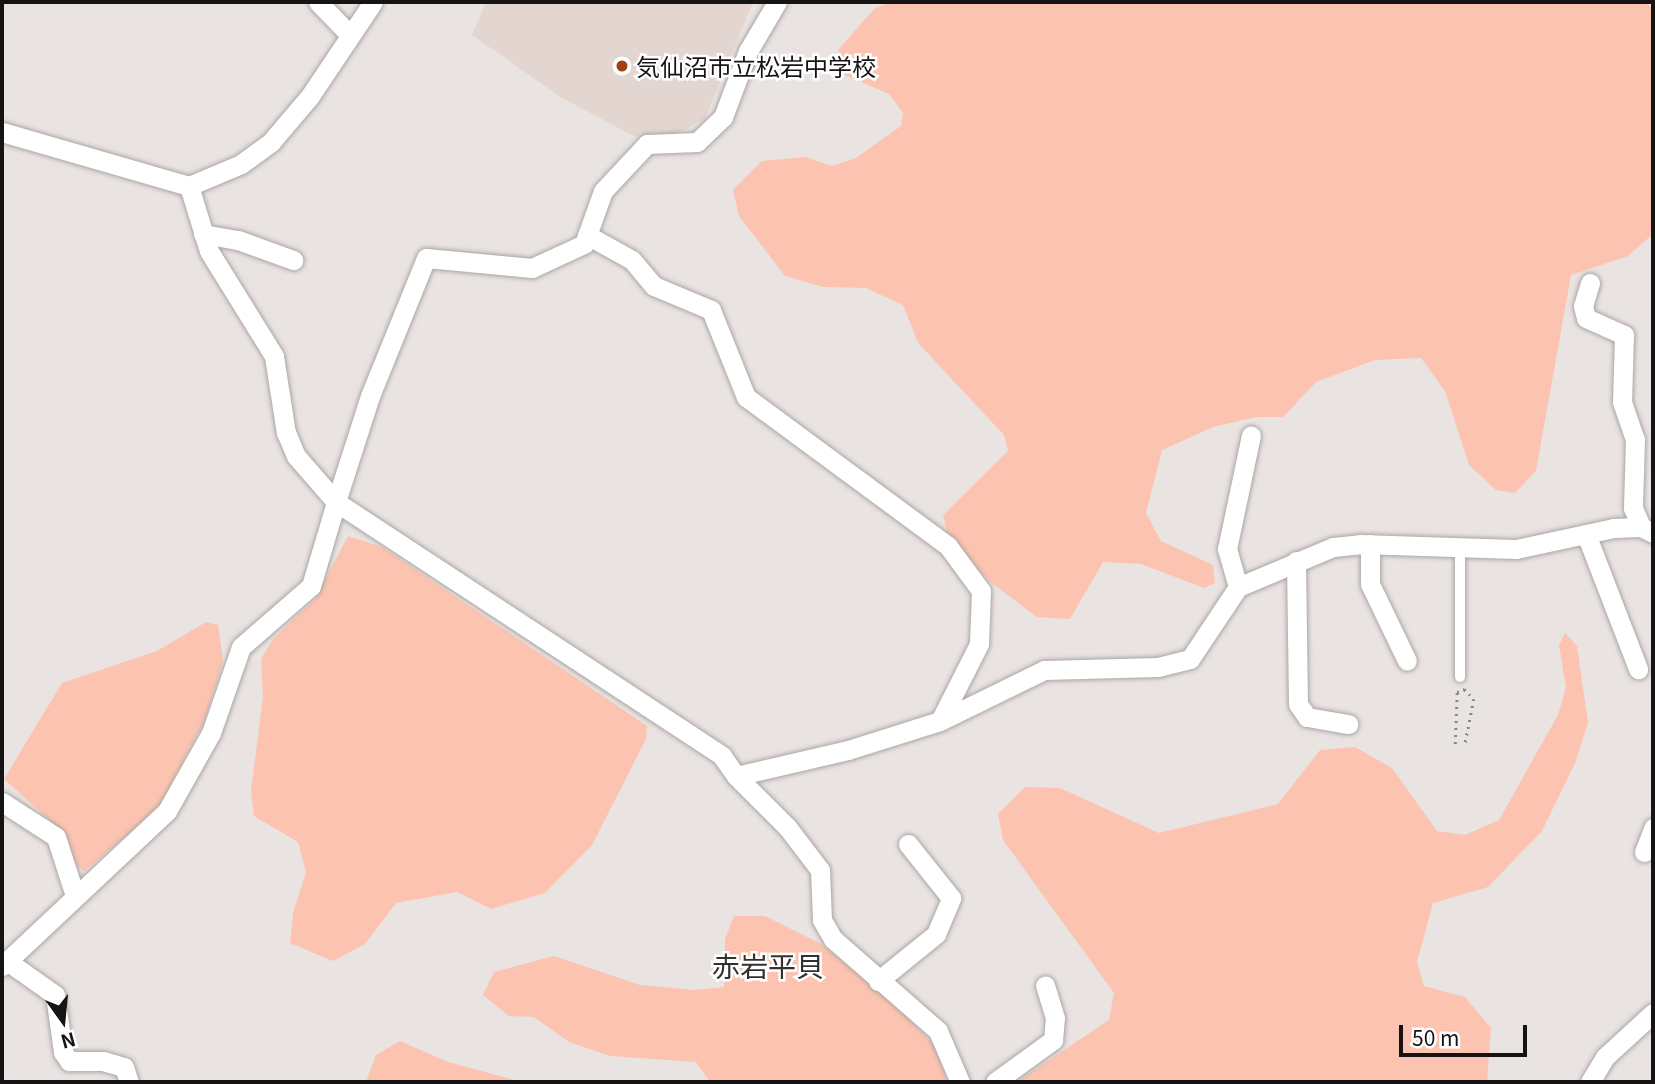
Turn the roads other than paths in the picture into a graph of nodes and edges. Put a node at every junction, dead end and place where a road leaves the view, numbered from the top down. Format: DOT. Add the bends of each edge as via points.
graph roads {
  1 [pos="318,2"];
  2 [pos="373,2"];
  3 [pos="777,2"];
  4 [pos="348,33"];
  5 [pos="2,132"];
  6 [pos="189,186"];
  7 [pos="202,234"];
  8 [pos="587,235"];
  9 [pos="293,260"];
  10 [pos="1590,283"];
  11 [pos="1251,435"];
  12 [pos="336,502"];
  13 [pos="1647,530"];
  14 [pos="1586,534"];
  15 [pos="1370,544"];
  16 [pos="1460,549"];
  17 [pos="1296,561"];
  18 [pos="1238,587"];
  19 [pos="1407,661"];
  20 [pos="1638,668"];
  21 [pos="1460,677"];
  22 [pos="940,721"];
  23 [pos="1348,724"];
  24 [pos="736,776"];
  25 [pos="2,802"];
  26 [pos="1653,828"];
  27 [pos="908,844"];
  28 [pos="1644,852"];
  29 [pos="75,896"];
  30 [pos="5,963"];
  31 [pos="878,981"];
  32 [pos="1045,986"];
  33 [pos="1653,1013"];
  34 [pos="129,1082"];
  35 [pos="960,1082"];
  36 [pos="995,1082"];
  37 [pos="1590,1082"];
  1 -- 4 [label="street"];
  2 -- 4 [label="street"];
  3 -- 8 [label="street" via="748,51 723,117 697,142 647,144 603,191"];
  4 -- 6 [label="street" via="310,96 271,142 241,164"];
  5 -- 6 [label="street"];
  6 -- 7 [label="street"];
  7 -- 9 [label="street" via="239,240"];
  7 -- 12 [label="street" via="274,356 286,433 296,456"];
  8 -- 12 [label="street" via="584,244 532,268 426,258 370,396"];
  8 -- 22 [label="street" via="632,260 654,286 711,310 746,397 948,546 981,591 979,644"];
  10 -- 13 [label="street" via="1583,306 1586,318 1624,335 1622,402 1634,439 1633,508"];
  11 -- 18 [label="street" via="1227,549"];
  12 -- 24 [label="street" via="722,756"];
  12 -- 29 [label="street" via="311,586 241,647 211,733 167,811"];
  13 -- 14 [label="street"];
  14 -- 16 [label="street" via="1516,549"];
  14 -- 20 [label="street"];
  15 -- 16 [label="street"];
  15 -- 17 [label="street" via="1332,547"];
  15 -- 19 [label="street" via="1370,584"];
  16 -- 21 [label="lane"];
  17 -- 18 [label="street"];
  17 -- 23 [label="street" via="1298,704 1307,717"];
  18 -- 22 [label="street" via="1190,659 1158,667 1044,670"];
  22 -- 24 [label="street" via="848,750"];
  24 -- 31 [label="street" via="788,828 820,870 822,920 833,939 854,953"];
  25 -- 29 [label="street" via="55,837"];
  26 -- 28 [label="street"];
  27 -- 31 [label="street" via="951,898 936,934"];
  29 -- 30 [label="street"];
  30 -- 34 [label="street" via="55,995 62,1052 69,1062 103,1061 124,1067"];
  31 -- 35 [label="street" via="938,1031"];
  32 -- 36 [label="street" via="1055,1018 1052,1040"];
  33 -- 37 [label="street" via="1605,1057"];
}
